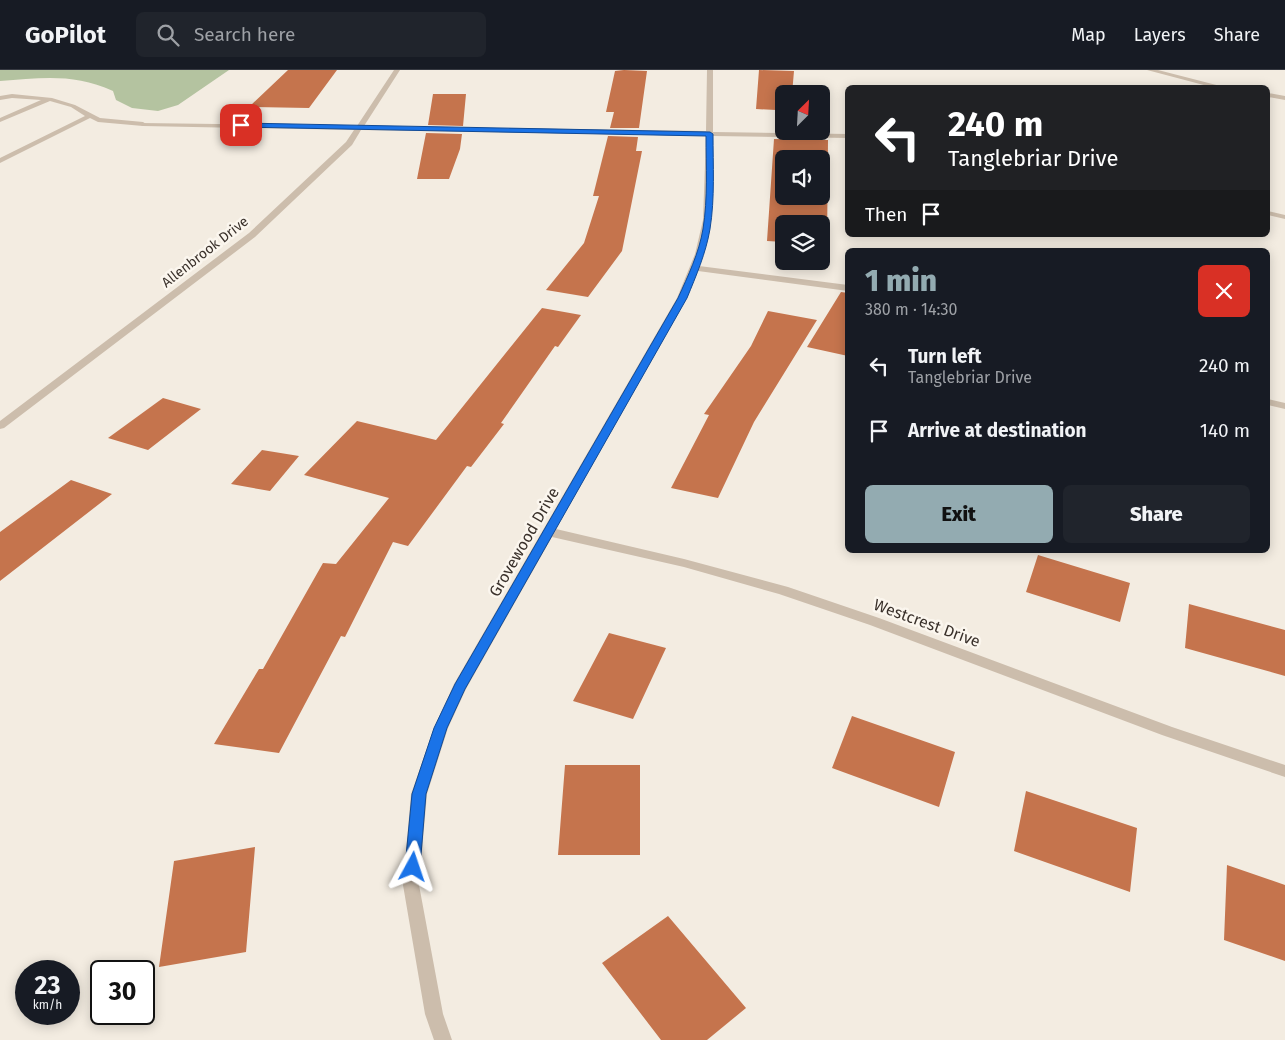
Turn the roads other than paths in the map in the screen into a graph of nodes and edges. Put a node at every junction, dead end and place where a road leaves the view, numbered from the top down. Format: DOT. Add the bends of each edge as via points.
graph roads {
  1 [pos="397,70"];
  2 [pos="710,70"];
  3 [pos="1150,70"];
  4 [pos="1212,85"];
  5 [pos="1270,95"];
  6 [pos="0,98"];
  7 [pos="1285,98"];
  8 [pos="50,99"];
  9 [pos="90,116"];
  10 [pos="0,120"];
  11 [pos="359,127"];
  12 [pos="710,134"];
  13 [pos="845,136"];
  14 [pos="0,161"];
  15 [pos="1270,213"];
  16 [pos="1285,217"];
  17 [pos="696,268"];
  18 [pos="845,288"];
  19 [pos="1270,402"];
  20 [pos="1285,406"];
  21 [pos="0,426"];
  22 [pos="549,532"];
  23 [pos="1285,771"];
  24 [pos="444,1040"];
  1 -- 11 [label="street, Allenbrook Drive"];
  2 -- 12 [label="street, Grovewood Drive"];
  3 -- 4 [label="street"];
  5 -- 7 [label="street"];
  6 -- 8 [label="street"];
  8 -- 9 [label="street" via="73,106"];
  8 -- 10 [label="street"];
  9 -- 11 [label="street" via="98,120 143,124"];
  9 -- 14 [label="street"];
  11 -- 12 [label="street"];
  11 -- 21 [label="street, Allenbrook Drive" via="336,157 252,235"];
  12 -- 13 [label="street"];
  12 -- 17 [label="street, Grovewood Drive" via="709,208"];
  15 -- 16 [label="street"];
  17 -- 18 [label="street"];
  17 -- 22 [label="street, Grovewood Drive"];
  19 -- 20 [label="street"];
  22 -- 23 [label="street, Westcrest Drive" via="815,600 1110,711"];
  22 -- 24 [label="street, Grovewood Drive" via="459,688 441,728 419,794 411,885 434,1014"];
}
